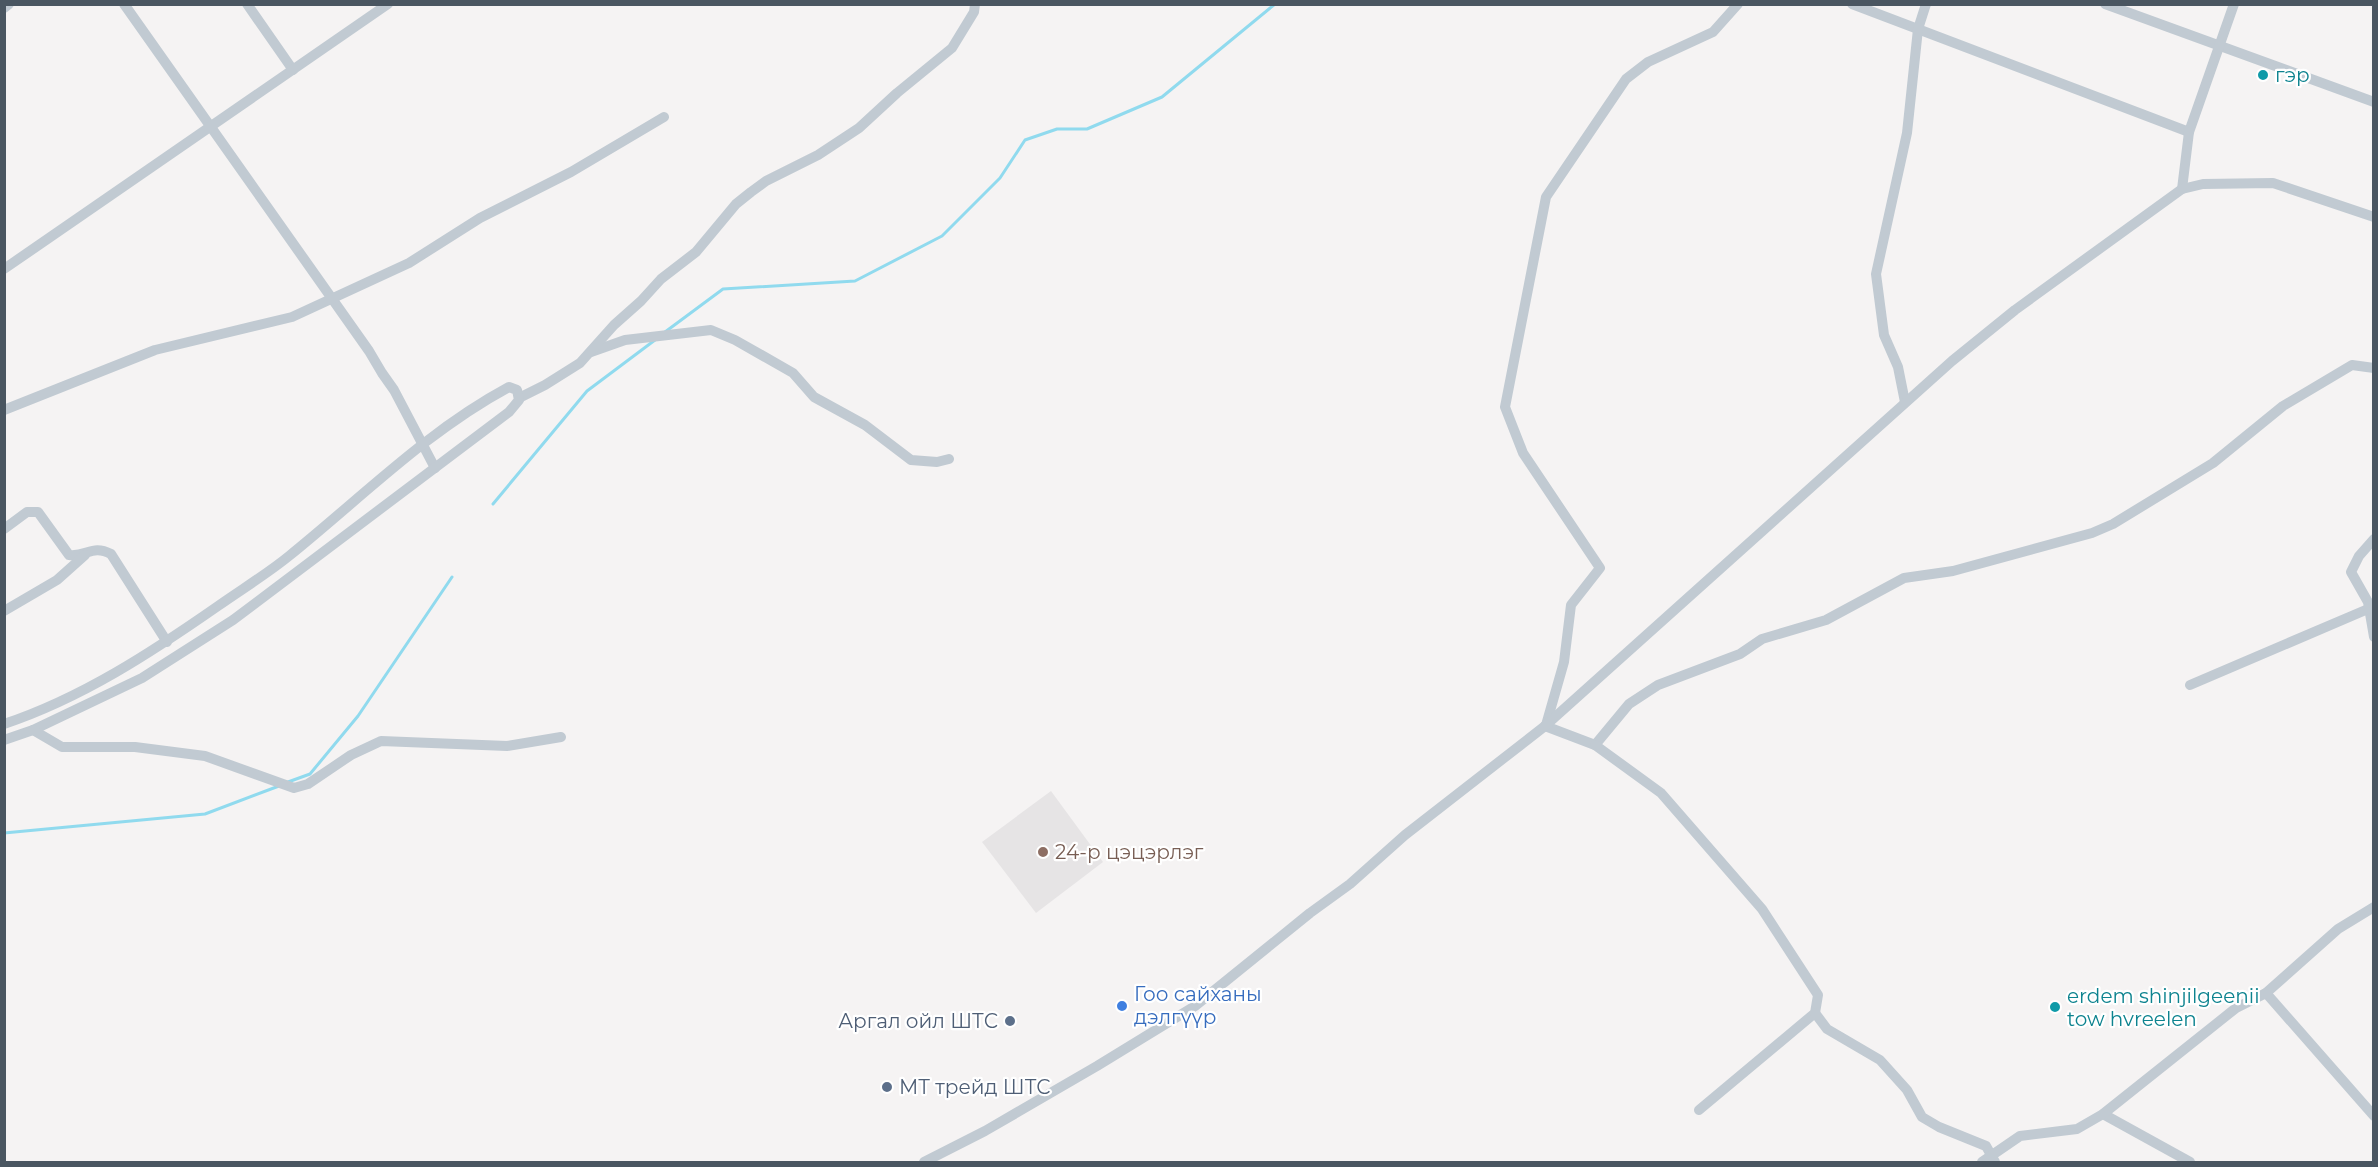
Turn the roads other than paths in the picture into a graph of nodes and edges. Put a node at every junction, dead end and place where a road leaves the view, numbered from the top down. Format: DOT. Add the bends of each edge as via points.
graph roads {
  1 [pos="9,4"];
  2 [pos="124,4"];
  3 [pos="247,4"];
  4 [pos="388,4"];
  5 [pos="975,4"];
  6 [pos="1738,4"];
  7 [pos="1852,4"];
  8 [pos="1926,4"];
  9 [pos="2105,4"];
  10 [pos="2234,4"];
  11 [pos="4,8"];
  12 [pos="1918,29"];
  13 [pos="2219,46"];
  14 [pos="293,70"];
  15 [pos="2373,102"];
  16 [pos="664,117"];
  17 [pos="210,128"];
  18 [pos="2189,132"];
  19 [pos="2182,189"];
  20 [pos="2373,217"];
  21 [pos="4,270"];
  22 [pos="332,298"];
  23 [pos="588,353"];
  24 [pos="2373,368"];
  25 [pos="519,398"];
  26 [pos="1905,402"];
  27 [pos="4,410"];
  28 [pos="424,443"];
  29 [pos="949,459"];
  30 [pos="435,468"];
  31 [pos="4,529"];
  32 [pos="2373,539"];
  33 [pos="92,549"];
  34 [pos="2368,609"];
  35 [pos="4,610"];
  36 [pos="2373,637"];
  37 [pos="167,642"];
  38 [pos="2190,685"];
  39 [pos="4,724"];
  40 [pos="1545,726"];
  41 [pos="33,730"];
  42 [pos="561,736"];
  43 [pos="4,740"];
  44 [pos="1595,745"];
  45 [pos="2373,907"];
  46 [pos="2266,993"];
  47 [pos="1815,1013"];
  48 [pos="1699,1110"];
  49 [pos="2103,1114"];
  50 [pos="2373,1116"];
  51 [pos="1989,1161"];
  52 [pos="924,1162"];
  53 [pos="2190,1162"];
  1 -- 11 [label="street"];
  2 -- 17 [label="street"];
  3 -- 14 [label="street"];
  4 -- 14 [label="street"];
  5 -- 23 [label="street" via="952,48 859,128 818,155 766,181 736,204 696,252 661,279"];
  6 -- 40 [label="street" via="1713,32 1648,62 1626,79 1546,197 1505,406 1523,453 1600,568 1571,605 1564,662"];
  7 -- 12 [label="street"];
  8 -- 12 [label="street"];
  9 -- 13 [label="street"];
  10 -- 13 [label="street"];
  12 -- 18 [label="street"];
  12 -- 26 [label="street" via="1907,133 1876,274 1884,335 1898,367"];
  13 -- 15 [label="street"];
  13 -- 18 [label="street"];
  14 -- 17 [label="street"];
  16 -- 22 [label="street" via="571,172 480,218 409,263"];
  17 -- 21 [label="street"];
  17 -- 22 [label="street"];
  18 -- 19 [label="street"];
  19 -- 20 [label="street" via="2203,184 2273,183"];
  19 -- 26 [label="street" via="2015,310"];
  22 -- 27 [label="street" via="292,317 155,350"];
  22 -- 28 [label="street" via="394,390"];
  23 -- 25 [label="street" via="580,363"];
  23 -- 29 [label="street" via="625,340 711,330 793,373 813,397 866,425 911,460"];
  24 -- 44 [label="street" via="2352,365 2283,406 2213,463 2113,524 1953,571 1904,578 1826,620 1762,639 1740,654 1658,685 1629,704"];
  25 -- 28 [label="street" via="517,390 508,387"];
  25 -- 30 [label="street" via="509,412"];
  26 -- 40 [label="street"];
  28 -- 30 [label="street"];
  28 -- 37 [label="street" via="287,558"];
  30 -- 41 [label="street" via="233,620 142,678"];
  31 -- 33 [label="street" via="27,513 38,512 69,555"];
  32 -- 34 [label="street" via="2351,572"];
  33 -- 35 [label="street" via="57,580"];
  33 -- 37 [label="street" via="111,554"];
  34 -- 36 [label="street"];
  34 -- 38 [label="street"];
  37 -- 39 [label="street" via="30,716"];
  40 -- 44 [label="street"];
  40 -- 52 [label="street" via="1195,1005 1060,1087"];
  41 -- 42 [label="street" via="62,747 135,747 205,756 294,788 308,784 351,755 381,741 507,746"];
  41 -- 43 [label="street"];
  44 -- 47 [label="street" via="1661,793 1762,909 1818,995"];
  45 -- 46 [label="street" via="2338,929"];
  46 -- 49 [label="street" via="2236,1008"];
  46 -- 50 [label="street"];
  47 -- 48 [label="street"];
  47 -- 51 [label="street" via="1827,1029 1880,1060 1907,1090 1922,1117 1986,1146"];
  49 -- 51 [label="street" via="2077,1128 2020,1136"];
  49 -- 53 [label="street"];
}
